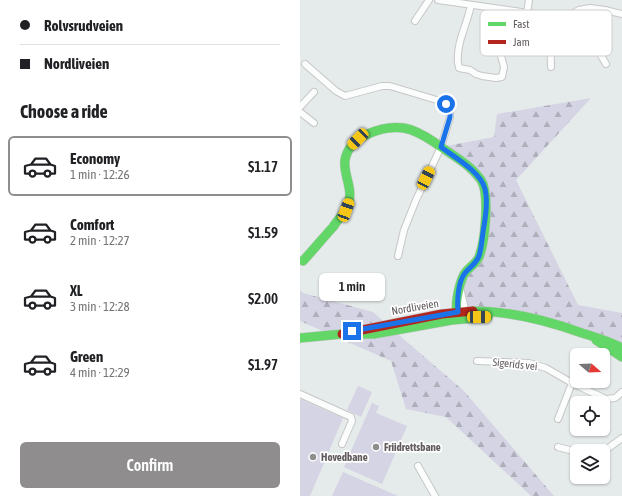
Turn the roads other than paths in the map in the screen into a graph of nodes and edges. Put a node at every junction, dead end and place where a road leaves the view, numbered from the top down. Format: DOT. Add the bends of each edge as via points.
graph roads {
  1 [pos="429,0"];
  2 [pos="438,0"];
  3 [pos="529,0"];
  4 [pos="468,5"];
  5 [pos="503,10"];
  6 [pos="528,10"];
  7 [pos="579,10"];
  8 [pos="605,10"];
  9 [pos="612,12"];
  10 [pos="622,14"];
  11 [pos="415,21"];
  12 [pos="501,56"];
  13 [pos="551,56"];
  14 [pos="601,56"];
  15 [pos="305,64"];
  16 [pos="606,64"];
  17 [pos="551,67"];
  18 [pos="314,92"];
  19 [pos="300,107"];
  20 [pos="300,112"];
  21 [pos="314,123"];
  22 [pos="441,147"];
  23 [pos="398,256"];
  24 [pos="304,261"];
  25 [pos="461,314"];
  26 [pos="588,334"];
  27 [pos="300,338"];
  28 [pos="622,348"];
  29 [pos="622,357"];
  30 [pos="477,361"];
  31 [pos="570,382"];
  32 [pos="570,388"];
  33 [pos="583,388"];
  34 [pos="622,392"];
  35 [pos="300,394"];
  36 [pos="558,419"];
  37 [pos="622,438"];
  38 [pos="342,444"];
  39 [pos="558,447"];
  40 [pos="610,447"];
  41 [pos="570,450"];
  42 [pos="418,466"];
  43 [pos="435,496"];
  1 -- 11 [label="street"];
  2 -- 4 [label="street"];
  3 -- 6 [label="street"];
  4 -- 5 [label="street"];
  4 -- 12 [label="street" via="459,68 482,76 502,77 504,67"];
  7 -- 8 [label="street"];
  9 -- 10 [label="street"];
  13 -- 17 [label="street"];
  14 -- 16 [label="street"];
  15 -- 22 [label="street" via="345,96 390,86 446,104 450,110 450,117"];
  18 -- 19 [label="street"];
  20 -- 21 [label="street"];
  22 -- 23 [label="street" via="404,230"];
  22 -- 24 [label="street" via="414,130 401,128 384,130 358,139 348,149 345,160 351,196 346,210"];
  22 -- 25 [label="street" via="477,176 485,190 486,213 479,257 464,276 460,288 458,296"];
  25 -- 26 [label="street, Nordliveien" via="518,316"];
  25 -- 27 [label="street, Nordliveien" via="374,334"];
  26 -- 28 [label="street, Nordliveien"];
  26 -- 29 [label="street, Nordliveien"];
  30 -- 31 [label="street, Sigerids vei" via="529,363 546,368"];
  32 -- 36 [label="street"];
  33 -- 34 [label="street, Sigerids vei" via="606,398 615,398"];
  35 -- 38 [label="street" via="351,417 352,421"];
  37 -- 40 [label="street"];
  39 -- 41 [label="street"];
  42 -- 43 [label="street"];
}
